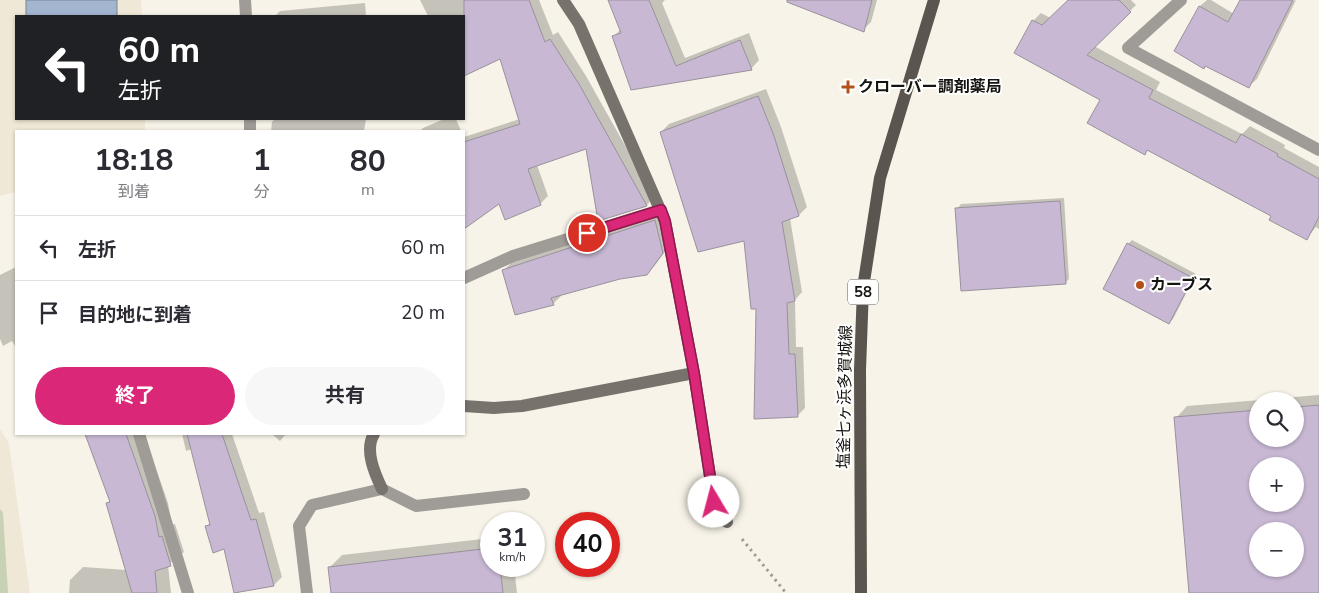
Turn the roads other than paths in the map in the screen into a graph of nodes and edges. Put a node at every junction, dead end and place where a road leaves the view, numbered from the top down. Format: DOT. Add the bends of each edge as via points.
graph roads {
  1 [pos="245,0"];
  2 [pos="563,0"];
  3 [pos="934,0"];
  4 [pos="1181,0"];
  5 [pos="246,15"];
  6 [pos="1319,150"];
  7 [pos="661,210"];
  8 [pos="465,278"];
  9 [pos="694,373"];
  10 [pos="465,406"];
  11 [pos="139,435"];
  12 [pos="373,435"];
  13 [pos="382,490"];
  14 [pos="524,494"];
  15 [pos="727,522"];
  16 [pos="188,593"];
  17 [pos="307,593"];
  18 [pos="861,593"];
  1 -- 5 [label="street"];
  2 -- 7 [label="street" via="579,24"];
  3 -- 18 [label="main road, 塩釜七ヶ浜多賀城線 / 58" via="880,178 864,288 860,370"];
  4 -- 6 [label="street" via="1128,48"];
  7 -- 8 [label="street" via="513,256"];
  7 -- 9 [label="street"];
  9 -- 10 [label="street" via="522,406"];
  9 -- 15 [label="street" via="714,502"];
  11 -- 16 [label="street"];
  12 -- 13 [label="street" via="370,440 373,468"];
  13 -- 14 [label="street" via="416,506"];
  13 -- 17 [label="street" via="312,505 299,526"];
}
